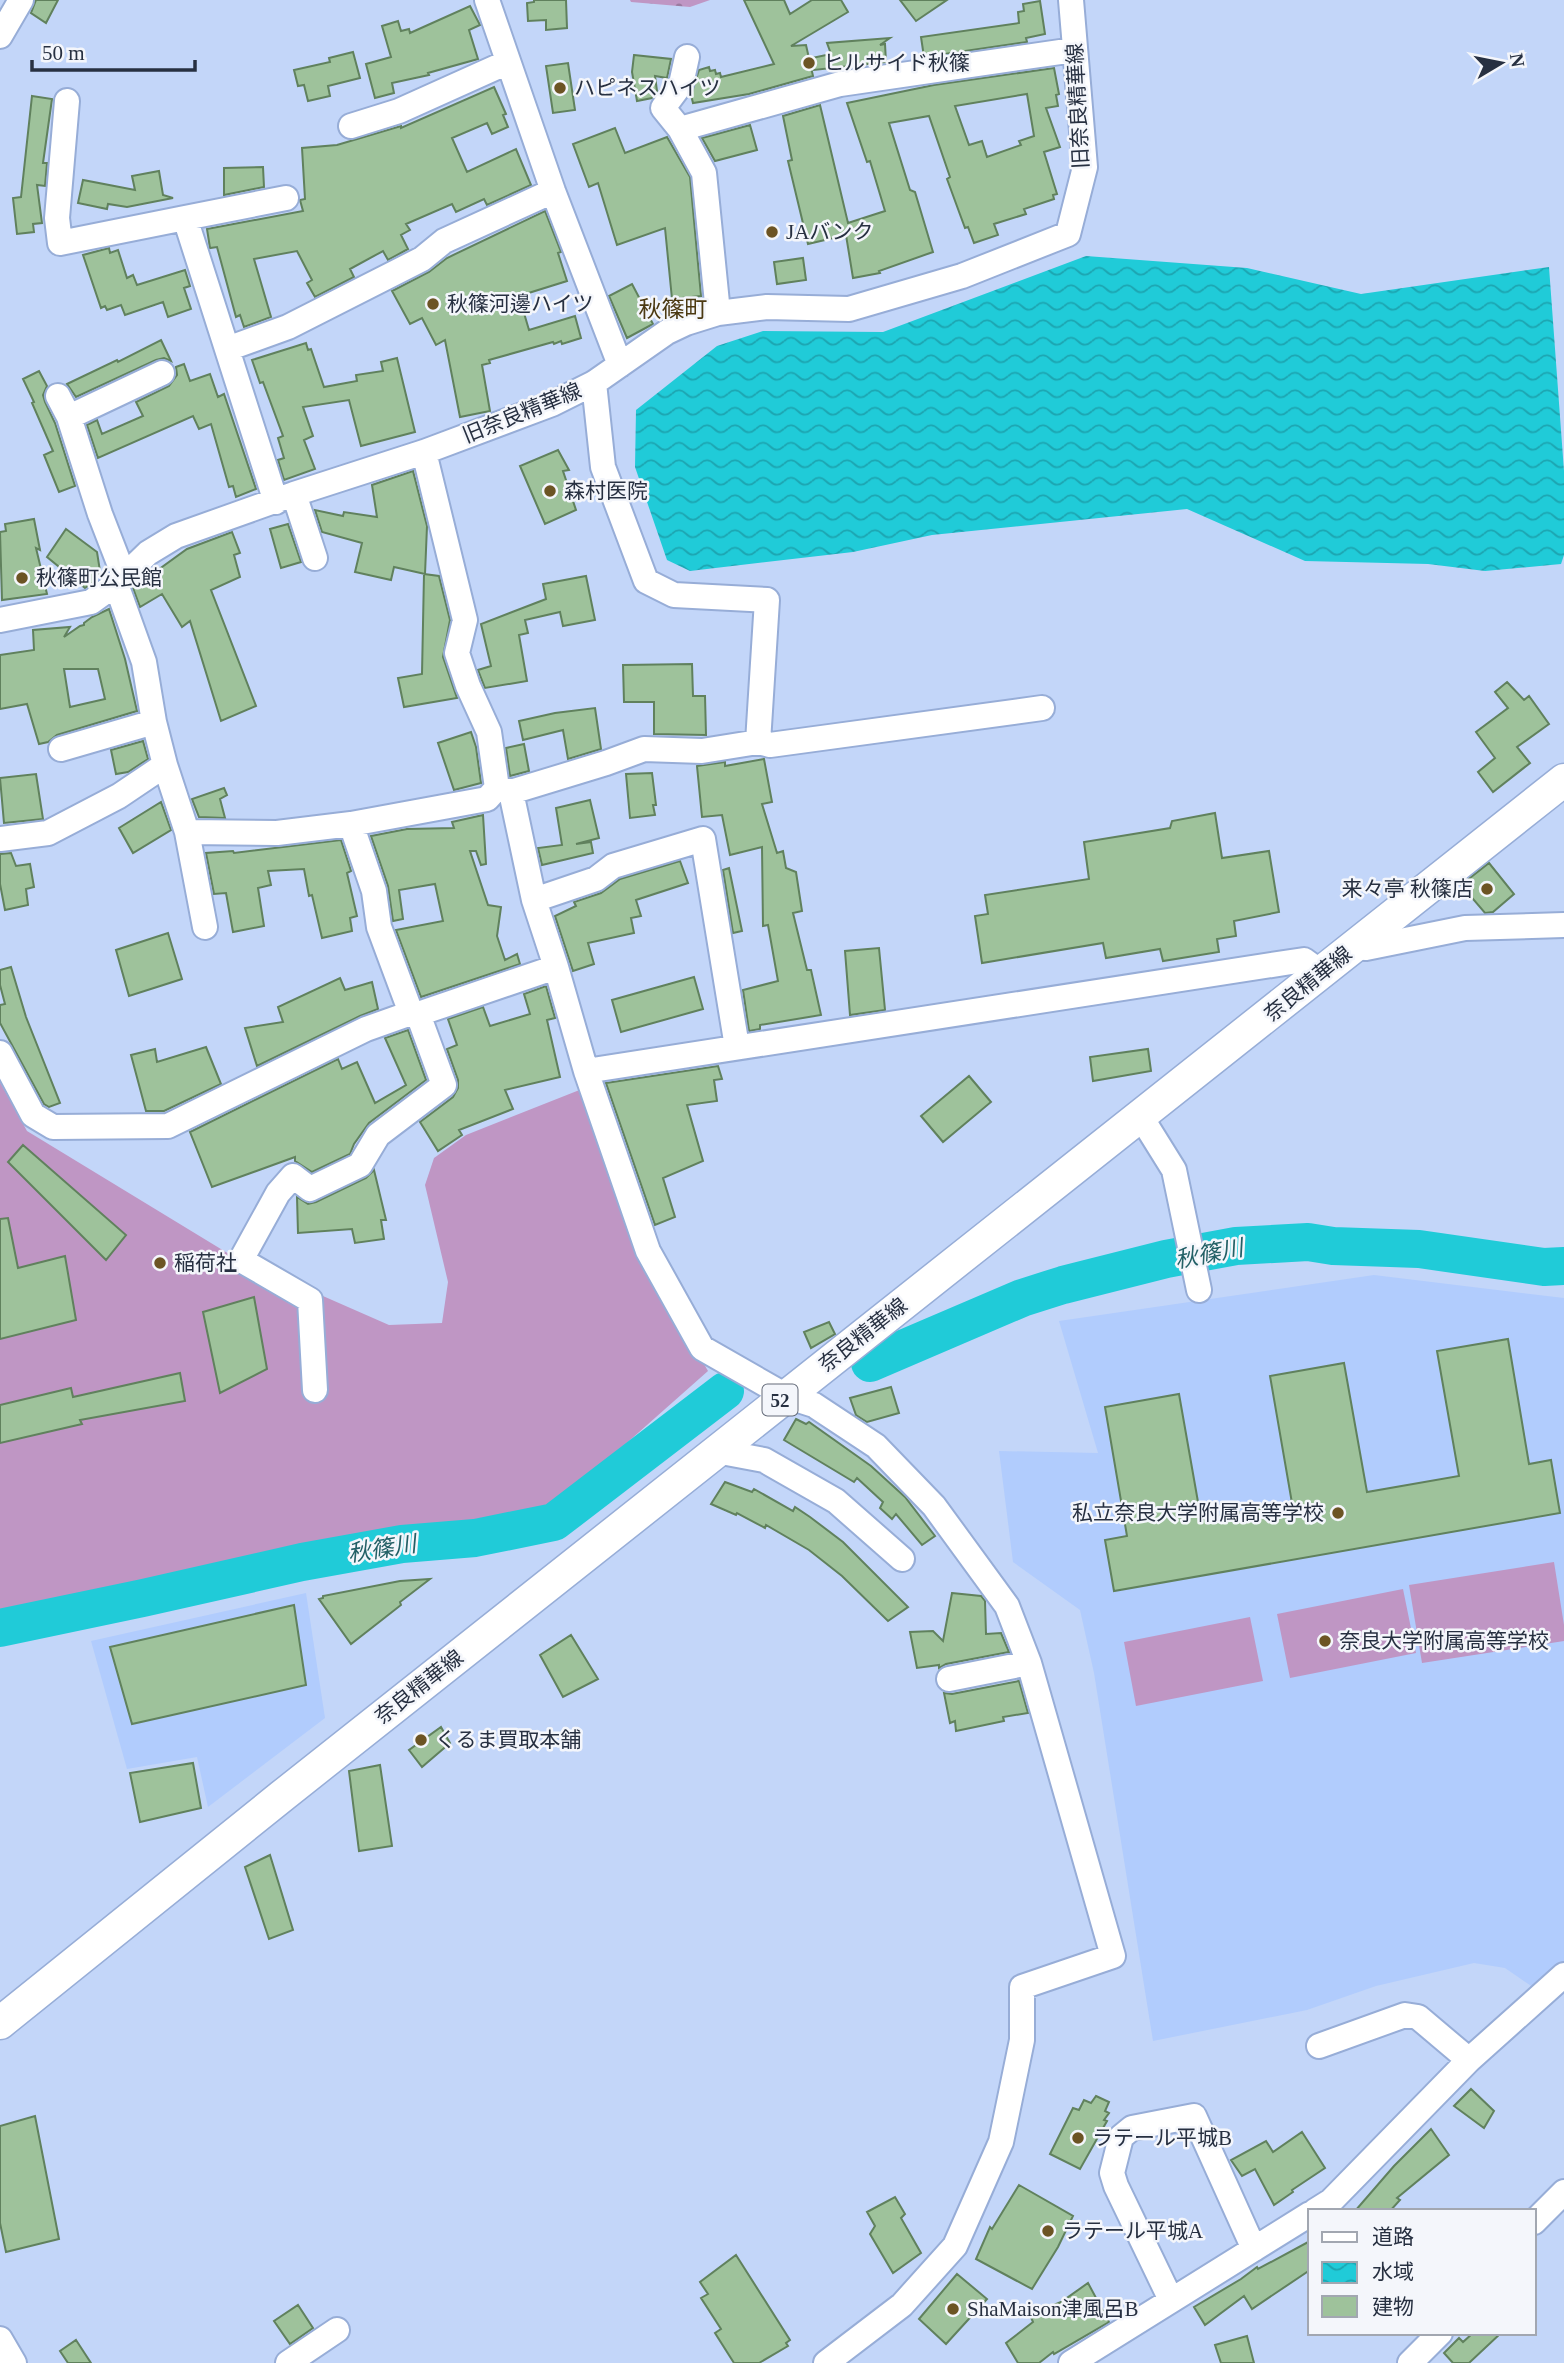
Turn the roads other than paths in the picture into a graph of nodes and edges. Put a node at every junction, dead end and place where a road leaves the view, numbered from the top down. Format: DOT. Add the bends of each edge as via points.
graph roads {
  1 [pos="21,0"];
  2 [pos="487,0"];
  3 [pos="1071,0"];
  4 [pos="0,36"];
  5 [pos="1074,50"];
  6 [pos="687,57"];
  7 [pos="508,62"];
  8 [pos="67,101"];
  9 [pos="351,126"];
  10 [pos="680,129"];
  11 [pos="553,191"];
  12 [pos="286,198"];
  13 [pos="185,218"];
  14 [pos="718,313"];
  15 [pos="227,349"];
  16 [pos="620,365"];
  17 [pos="162,373"];
  18 [pos="594,383"];
  19 [pos="424,452"];
  20 [pos="285,498"];
  21 [pos="314,558"];
  22 [pos="120,580"];
  23 [pos="0,620"];
  24 [pos="1042,708"];
  25 [pos="154,722"];
  26 [pos="758,742"];
  27 [pos="61,750"];
  28 [pos="165,765"];
  29 [pos="1564,780"];
  30 [pos="504,790"];
  31 [pos="351,824"];
  32 [pos="187,832"];
  33 [pos="0,839"];
  34 [pos="534,900"];
  35 [pos="1564,925"];
  36 [pos="205,927"];
  37 [pos="1353,947"];
  38 [pos="556,967"];
  39 [pos="1322,973"];
  40 [pos="414,1013"];
  41 [pos="737,1047"];
  42 [pos="0,1053"];
  43 [pos="586,1071"];
  44 [pos="1141,1117"];
  45 [pos="1197,1283"];
  46 [pos="315,1390"];
  47 [pos="786,1396"];
  48 [pos="716,1451"];
  49 [pos="902,1559"];
  50 [pos="1029,1663"];
  51 [pos="948,1679"];
  52 [pos="1564,1975"];
  53 [pos="0,2023"];
  54 [pos="1319,2046"];
  55 [pos="1469,2060"];
  56 [pos="1564,2192"];
  57 [pos="1318,2209"];
  58 [pos="1308,2215"];
  59 [pos="1536,2220"];
  60 [pos="1254,2249"];
  61 [pos="1171,2301"];
  62 [pos="337,2330"];
  63 [pos="1438,2335"];
  64 [pos="0,2339"];
  65 [pos="14,2363"];
  66 [pos="288,2363"];
  67 [pos="826,2363"];
  68 [pos="1071,2363"];
  69 [pos="1410,2363"];
  1 -- 4 [label="street"];
  2 -- 7 [label="street"];
  3 -- 5 [label="street, 旧奈良精華線"];
  5 -- 10 [label="street" via="840,84"];
  5 -- 14 [label="street, 旧奈良精華線" via="1085,167 1068,234 962,276 849,309 766,307"];
  6 -- 10 [label="street" via="681,84 663,108"];
  7 -- 9 [label="street" via="399,111"];
  7 -- 11 [label="street"];
  8 -- 13 [label="street" via="57,218 61,243"];
  10 -- 14 [label="street" via="704,173"];
  11 -- 15 [label="street" via="444,241 422,259 288,327"];
  11 -- 16 [label="street"];
  12 -- 13 [label="street"];
  13 -- 15 [label="street"];
  14 -- 16 [label="street, 旧奈良精華線" via="667,332"];
  15 -- 20 [label="street"];
  16 -- 18 [label="street, 旧奈良精華線"];
  17 -- 22 [label="street" via="64,406"];
  18 -- 19 [label="street, 旧奈良精華線" via="552,404"];
  18 -- 26 [label="street" via="603,467 646,581 674,595 767,600"];
  19 -- 20 [label="street, 旧奈良精華線"];
  19 -- 30 [label="street" via="465,620 457,653 488,732"];
  20 -- 21 [label="street"];
  20 -- 22 [label="street, 旧奈良精華線" via="176,536 148,553"];
  22 -- 23 [label="street, 旧奈良精華線" via="91,602"];
  22 -- 25 [label="street" via="144,662"];
  24 -- 26 [label="street" via="770,745"];
  25 -- 27 [label="street"];
  25 -- 28 [label="street"];
  26 -- 30 [label="street" via="702,751 644,749"];
  28 -- 32 [label="street"];
  28 -- 33 [label="street" via="119,796 48,833"];
  29 -- 37 [label="main road, 奈良精華線 / 52"];
  30 -- 31 [label="street" via="487,799"];
  30 -- 34 [label="street"];
  31 -- 32 [label="street" via="277,833"];
  31 -- 40 [label="street" via="374,891 379,927"];
  32 -- 36 [label="street"];
  34 -- 38 [label="street"];
  34 -- 41 [label="street" via="596,879 613,866 703,839"];
  35 -- 37 [label="street" via="1465,928"];
  37 -- 39 [label="main road, 奈良精華線 / 52"];
  38 -- 40 [label="street"];
  38 -- 43 [label="street"];
  39 -- 41 [label="street" via="1304,960"];
  39 -- 44 [label="main road, 奈良精華線 / 52"];
  40 -- 42 [label="street" via="366,1029 168,1126 53,1127 33,1115"];
  40 -- 46 [label="street" via="444,1085 378,1135 360,1164 310,1189 293,1176 241,1260 310,1300"];
  41 -- 43 [label="street"];
  43 -- 47 [label="street" via="648,1251 702,1348"];
  44 -- 45 [label="street" via="1174,1170"];
  44 -- 47 [label="main road, 奈良精華線 / 52"];
  47 -- 48 [label="main road, 奈良精華線 / 52"];
  47 -- 50 [label="street" via="814,1405 876,1446 933,1506 1007,1606"];
  48 -- 49 [label="street" via="764,1460 836,1501"];
  48 -- 53 [label="main road, 奈良精華線 / 52"];
  50 -- 51 [label="street"];
  50 -- 67 [label="street" via="1113,1956 1022,1987 1022,2040 1001,2142 955,2246 902,2305"];
  52 -- 55 [label="street"];
  54 -- 55 [label="street" via="1405,2015 1418,2017"];
  55 -- 57 [label="street"];
  56 -- 59 [label="street"];
  58 -- 60 [label="street"];
  60 -- 61 [label="street"];
  60 -- 61 [label="street" via="1194,2116 1132,2127 1121,2137 1112,2173"];
  61 -- 68 [label="street"];
  62 -- 66 [label="street"];
  63 -- 69 [label="street"];
  64 -- 65 [label="street"];
}
